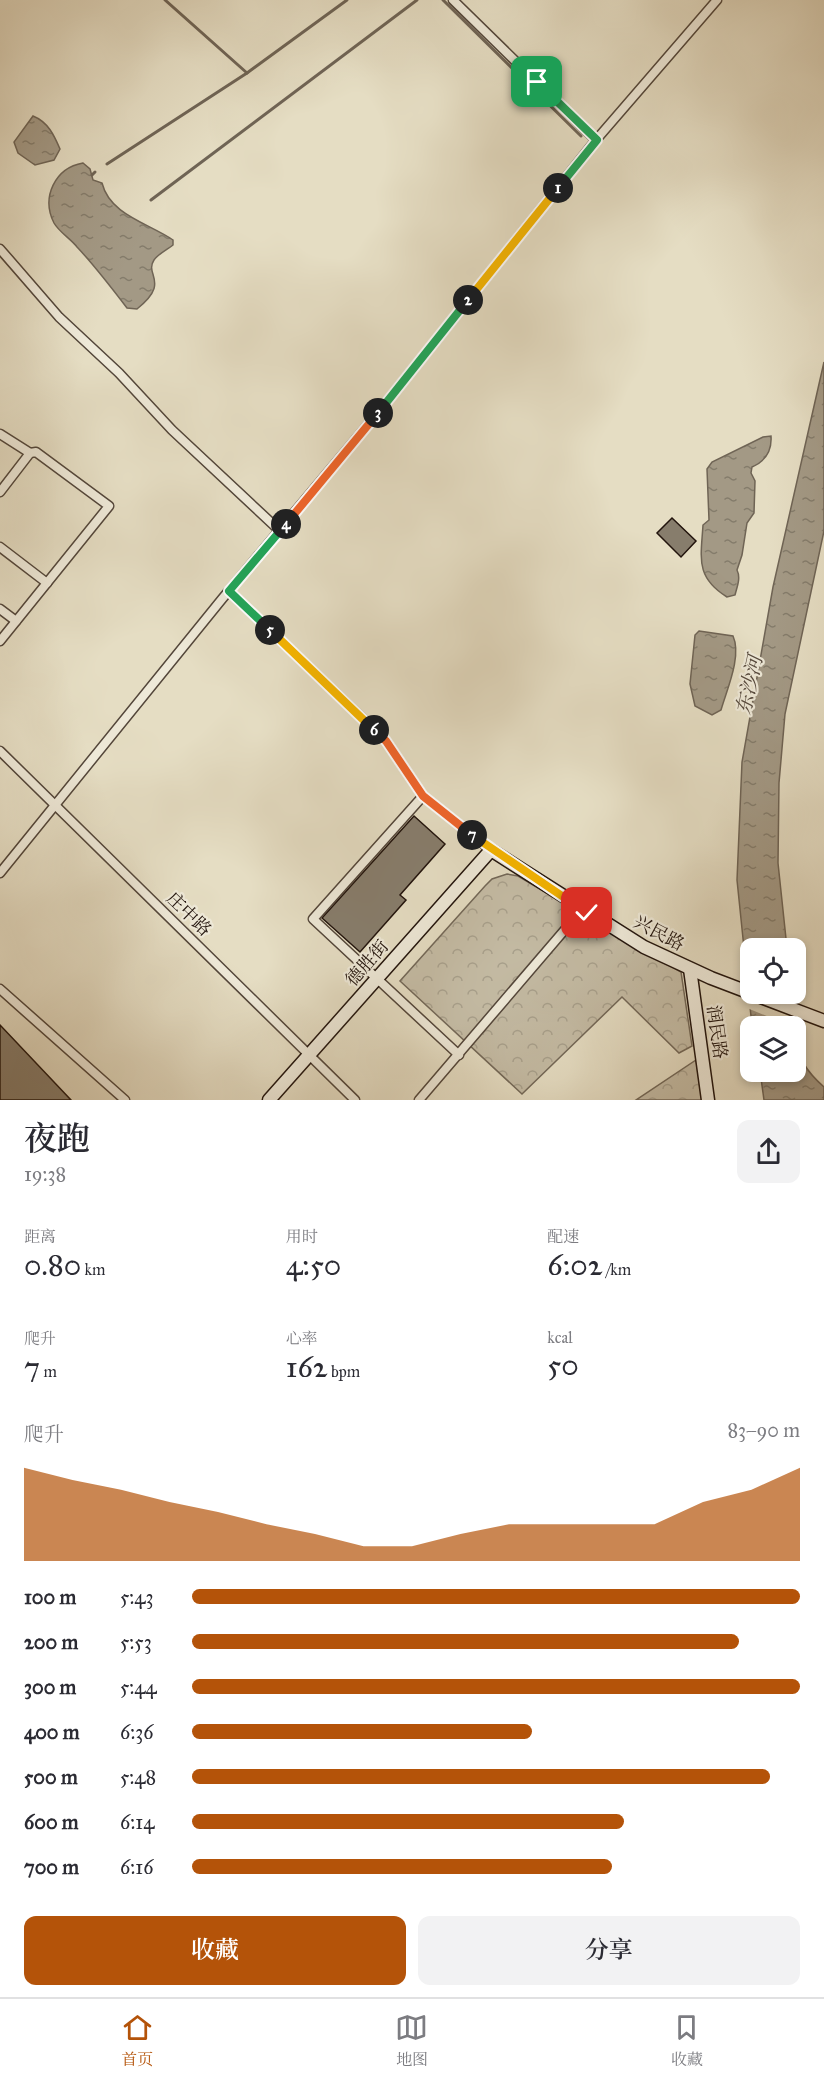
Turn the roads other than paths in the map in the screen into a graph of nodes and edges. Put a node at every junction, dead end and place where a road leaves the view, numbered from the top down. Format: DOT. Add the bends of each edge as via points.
graph roads {
  1 [pos="453,0"];
  2 [pos="717,0"];
  3 [pos="597,140"];
  4 [pos="0,249"];
  5 [pos="0,434"];
  6 [pos="30,453"];
  7 [pos="0,492"];
  8 [pos="280,531"];
  9 [pos="0,547"];
  10 [pos="47,583"];
  11 [pos="229,591"];
  12 [pos="0,609"];
  13 [pos="16,621"];
  14 [pos="0,641"];
  15 [pos="0,751"];
  16 [pos="423,796"];
  17 [pos="54,805"];
  18 [pos="491,850"];
  19 [pos="0,873"];
  20 [pos="576,905"];
  21 [pos="690,969"];
  22 [pos="377,979"];
  23 [pos="0,989"];
  24 [pos="820,1020"];
  25 [pos="310,1055"];
  26 [pos="459,1055"];
  27 [pos="420,1099"];
  28 [pos="125,1100"];
  29 [pos="269,1100"];
  30 [pos="355,1100"];
  31 [pos="708,1100"];
  1 -- 3 [label="street"];
  2 -- 3 [label="street"];
  3 -- 8 [label="street"];
  4 -- 8 [label="street" via="59,317"];
  5 -- 6 [label="street"];
  6 -- 7 [label="street"];
  6 -- 10 [label="street" via="36,452 109,506"];
  8 -- 11 [label="street"];
  9 -- 10 [label="street"];
  10 -- 13 [label="street"];
  11 -- 16 [label="street" via="386,741"];
  11 -- 17 [label="street"];
  12 -- 13 [label="street"];
  13 -- 14 [label="street"];
  15 -- 17 [label="street, 庄中路"];
  16 -- 18 [label="street"];
  16 -- 22 [label="street" via="313,919"];
  17 -- 19 [label="street"];
  17 -- 25 [label="street, 庄中路"];
  18 -- 20 [label="street, 兴民路"];
  18 -- 22 [label="street, 德胜街"];
  20 -- 21 [label="street, 兴民路" via="644,947"];
  20 -- 26 [label="street" via="568,926"];
  21 -- 24 [label="street, 兴民路"];
  21 -- 31 [label="street, 润民路"];
  22 -- 25 [label="street, 德胜街"];
  22 -- 26 [label="street"];
  23 -- 28 [label="street"];
  25 -- 29 [label="street, 德胜街"];
  25 -- 30 [label="street, 庄中路"];
  26 -- 27 [label="street"];
}
